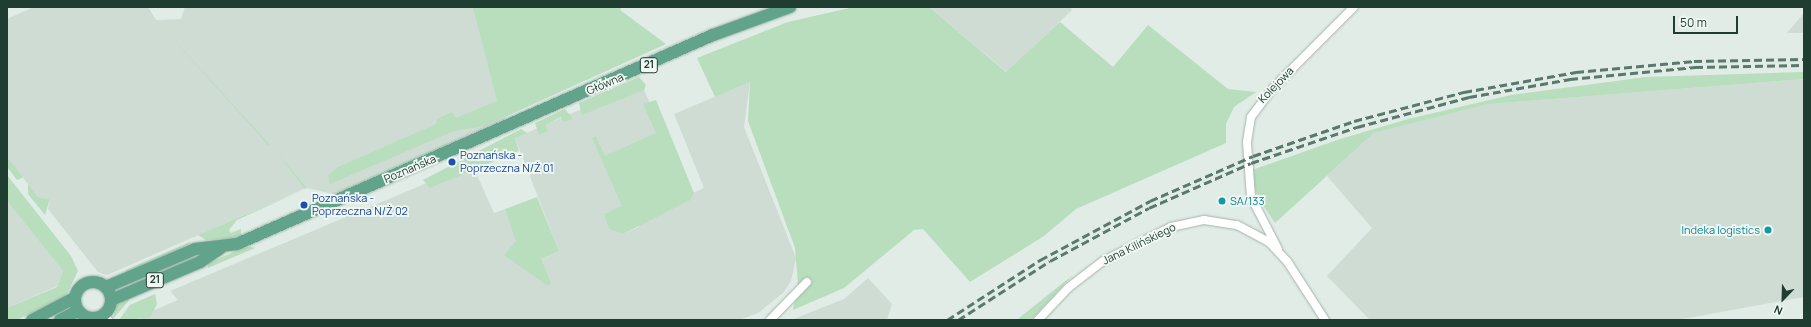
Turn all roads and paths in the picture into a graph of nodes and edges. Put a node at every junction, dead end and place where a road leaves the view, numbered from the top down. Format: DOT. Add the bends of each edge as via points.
graph roads {
  1 [pos="790,7"];
  2 [pos="1354,7"];
  3 [pos="510,126"];
  4 [pos="221,248"];
  5 [pos="1278,251"];
  6 [pos="807,282"];
  7 [pos="106,287"];
  8 [pos="74,298"];
  9 [pos="111,300"];
  10 [pos="78,311"];
  11 [pos="100,318"];
  12 [pos="32,320"];
  13 [pos="60,320"];
  14 [pos="770,320"];
  15 [pos="1038,320"];
  16 [pos="1325,320"];
  1 -- 3 [label="main road, Główna / 21" via="713,35"];
  2 -- 5 [label="street, Kolejowa" via="1267,94 1251,116 1247,142 1251,197"];
  3 -- 4 [label="main road, Poznańska / 21"];
  4 -- 7 [label="main road, Poznańska / 21" via="195,249"];
  4 -- 9 [label="main road, Poznańska / 21" via="200,262"];
  5 -- 15 [label="street, Jana Kilińskiego" via="1258,234 1237,225 1204,220 1180,224 1091,269"];
  5 -- 16 [label="street" via="1293,269"];
  6 -- 14 [label="street"];
  7 -- 8 [label="main road" via="88,282 78,288"];
  7 -- 9 [label="main road"];
  8 -- 10 [label="main road"];
  8 -- 12 [label="main road"];
  9 -- 11 [label="main road"];
  10 -- 11 [label="main road"];
  10 -- 13 [label="main road"];
}
